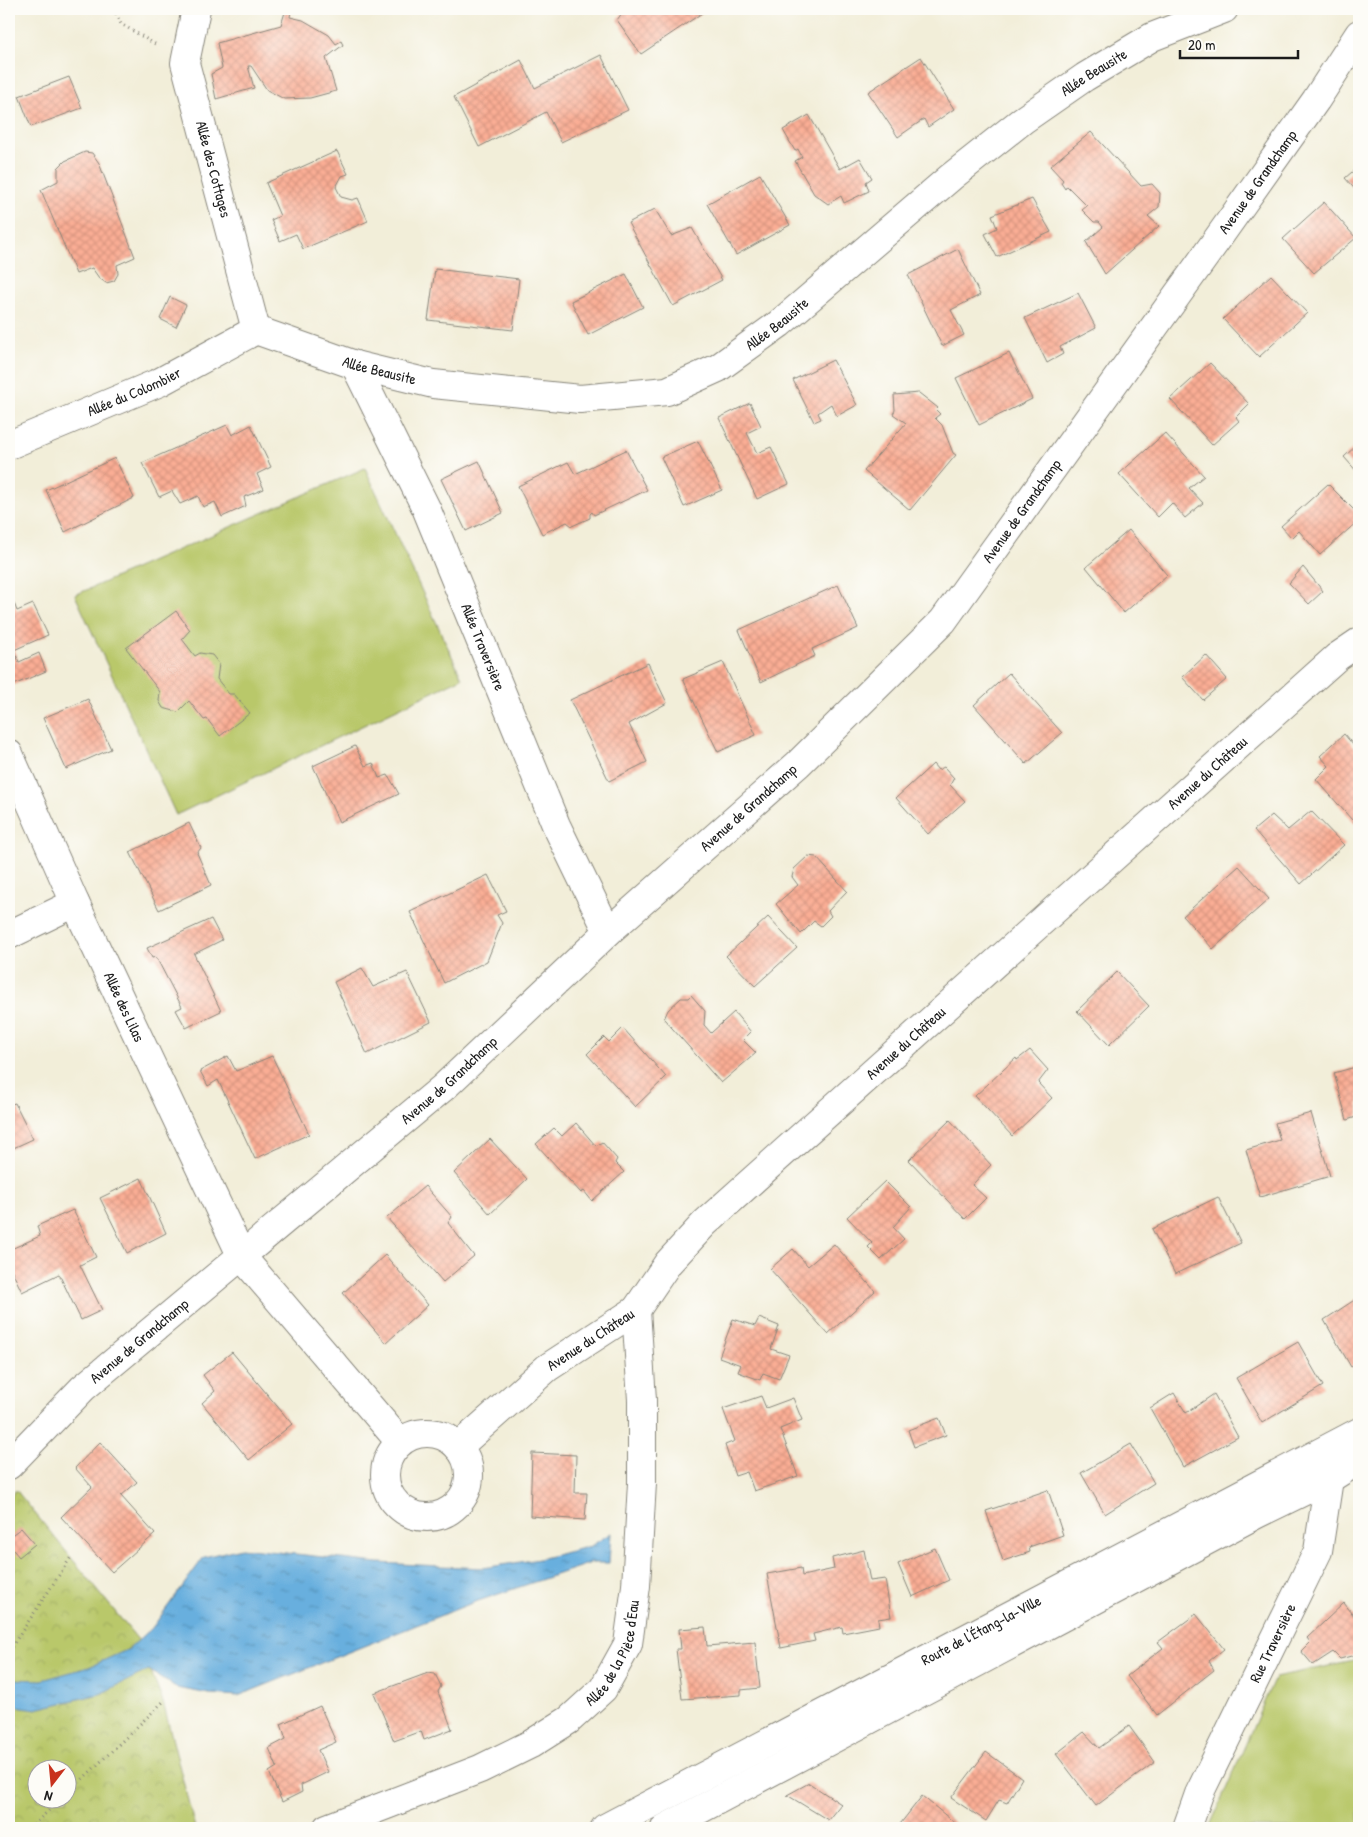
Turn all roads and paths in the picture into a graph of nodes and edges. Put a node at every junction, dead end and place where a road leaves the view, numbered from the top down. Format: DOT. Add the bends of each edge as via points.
graph roads {
  1 [pos="114,9"];
  2 [pos="196,9"];
  3 [pos="1224,9"];
  4 [pos="121,24"];
  5 [pos="1359,34"];
  6 [pos="256,330"];
  7 [pos="355,365"];
  8 [pos="9,445"];
  9 [pos="1359,642"];
  10 [pos="9,754"];
  11 [pos="75,903"];
  12 [pos="608,932"];
  13 [pos="9,935"];
  14 [pos="242,1257"];
  15 [pos="636,1310"];
  16 [pos="1359,1432"];
  17 [pos="400,1442"];
  18 [pos="458,1447"];
  19 [pos="1325,1452"];
  20 [pos="1359,1460"];
  21 [pos="9,1465"];
  22 [pos="1329,1479"];
  23 [pos="71,1558"];
  24 [pos="9,1651"];
  25 [pos="163,1702"];
  26 [pos="78,1783"];
  27 [pos="49,1810"];
  28 [pos="30,1828"];
  29 [pos="327,1828"];
  30 [pos="605,1828"];
  31 [pos="665,1828"];
  32 [pos="1187,1828"];
  1 -- 4 [label="path"];
  2 -- 6 [label="street, Allée des Cottages" via="186,63"];
  3 -- 7 [label="street, Allée Beausite" via="1152,38 1085,76 1023,120 951,178 779,324 718,368 667,391 580,399 433,384"];
  5 -- 12 [label="street, Avenue de Grandchamp" via="1211,249 943,621 798,764"];
  6 -- 7 [label="street, Allée Beausite"];
  6 -- 8 [label="street, Allée du Colombier" via="160,382"];
  7 -- 12 [label="street, Allée Traversière" via="426,508 556,825"];
  9 -- 15 [label="street, Avenue du Château" via="1330,664 705,1223 668,1263"];
  10 -- 11 [label="street, Allée des Lilas"];
  11 -- 13 [label="street"];
  11 -- 14 [label="street, Allée des Lilas"];
  12 -- 14 [label="street, Avenue de Grandchamp" via="445,1086"];
  14 -- 17 [label="street, Allée des Lilas"];
  14 -- 21 [label="street, Avenue de Grandchamp" via="83,1388"];
  15 -- 18 [label="street, Avenue du Château" via="546,1368"];
  15 -- 29 [label="street, Allée de la Pièce d'Eau" via="642,1400 642,1483 636,1586 628,1644 603,1689 569,1720 531,1744 480,1769"];
  16 -- 19 [label="street, Route de l'Étang-la-Ville"];
  17 -- 18 [label="street" via="418,1434 433,1434 447,1438"];
  17 -- 18 [label="street" via="389,1457 386,1486 394,1501 405,1511 419,1516 433,1517 444,1513 457,1504 465,1492 469,1478 467,1464"];
  19 -- 22 [label="street, Rue Traversière"];
  19 -- 30 [label="street, Route de l'Étang-la-Ville"];
  20 -- 22 [label="street, Route de l'Étang-la-Ville"];
  22 -- 31 [label="street, Route de l'Étang-la-Ville"];
  22 -- 32 [label="street, Rue Traversière" via="1318,1551 1199,1794"];
  23 -- 24 [label="path"];
  25 -- 26 [label="path"];
  27 -- 28 [label="path"];
}
